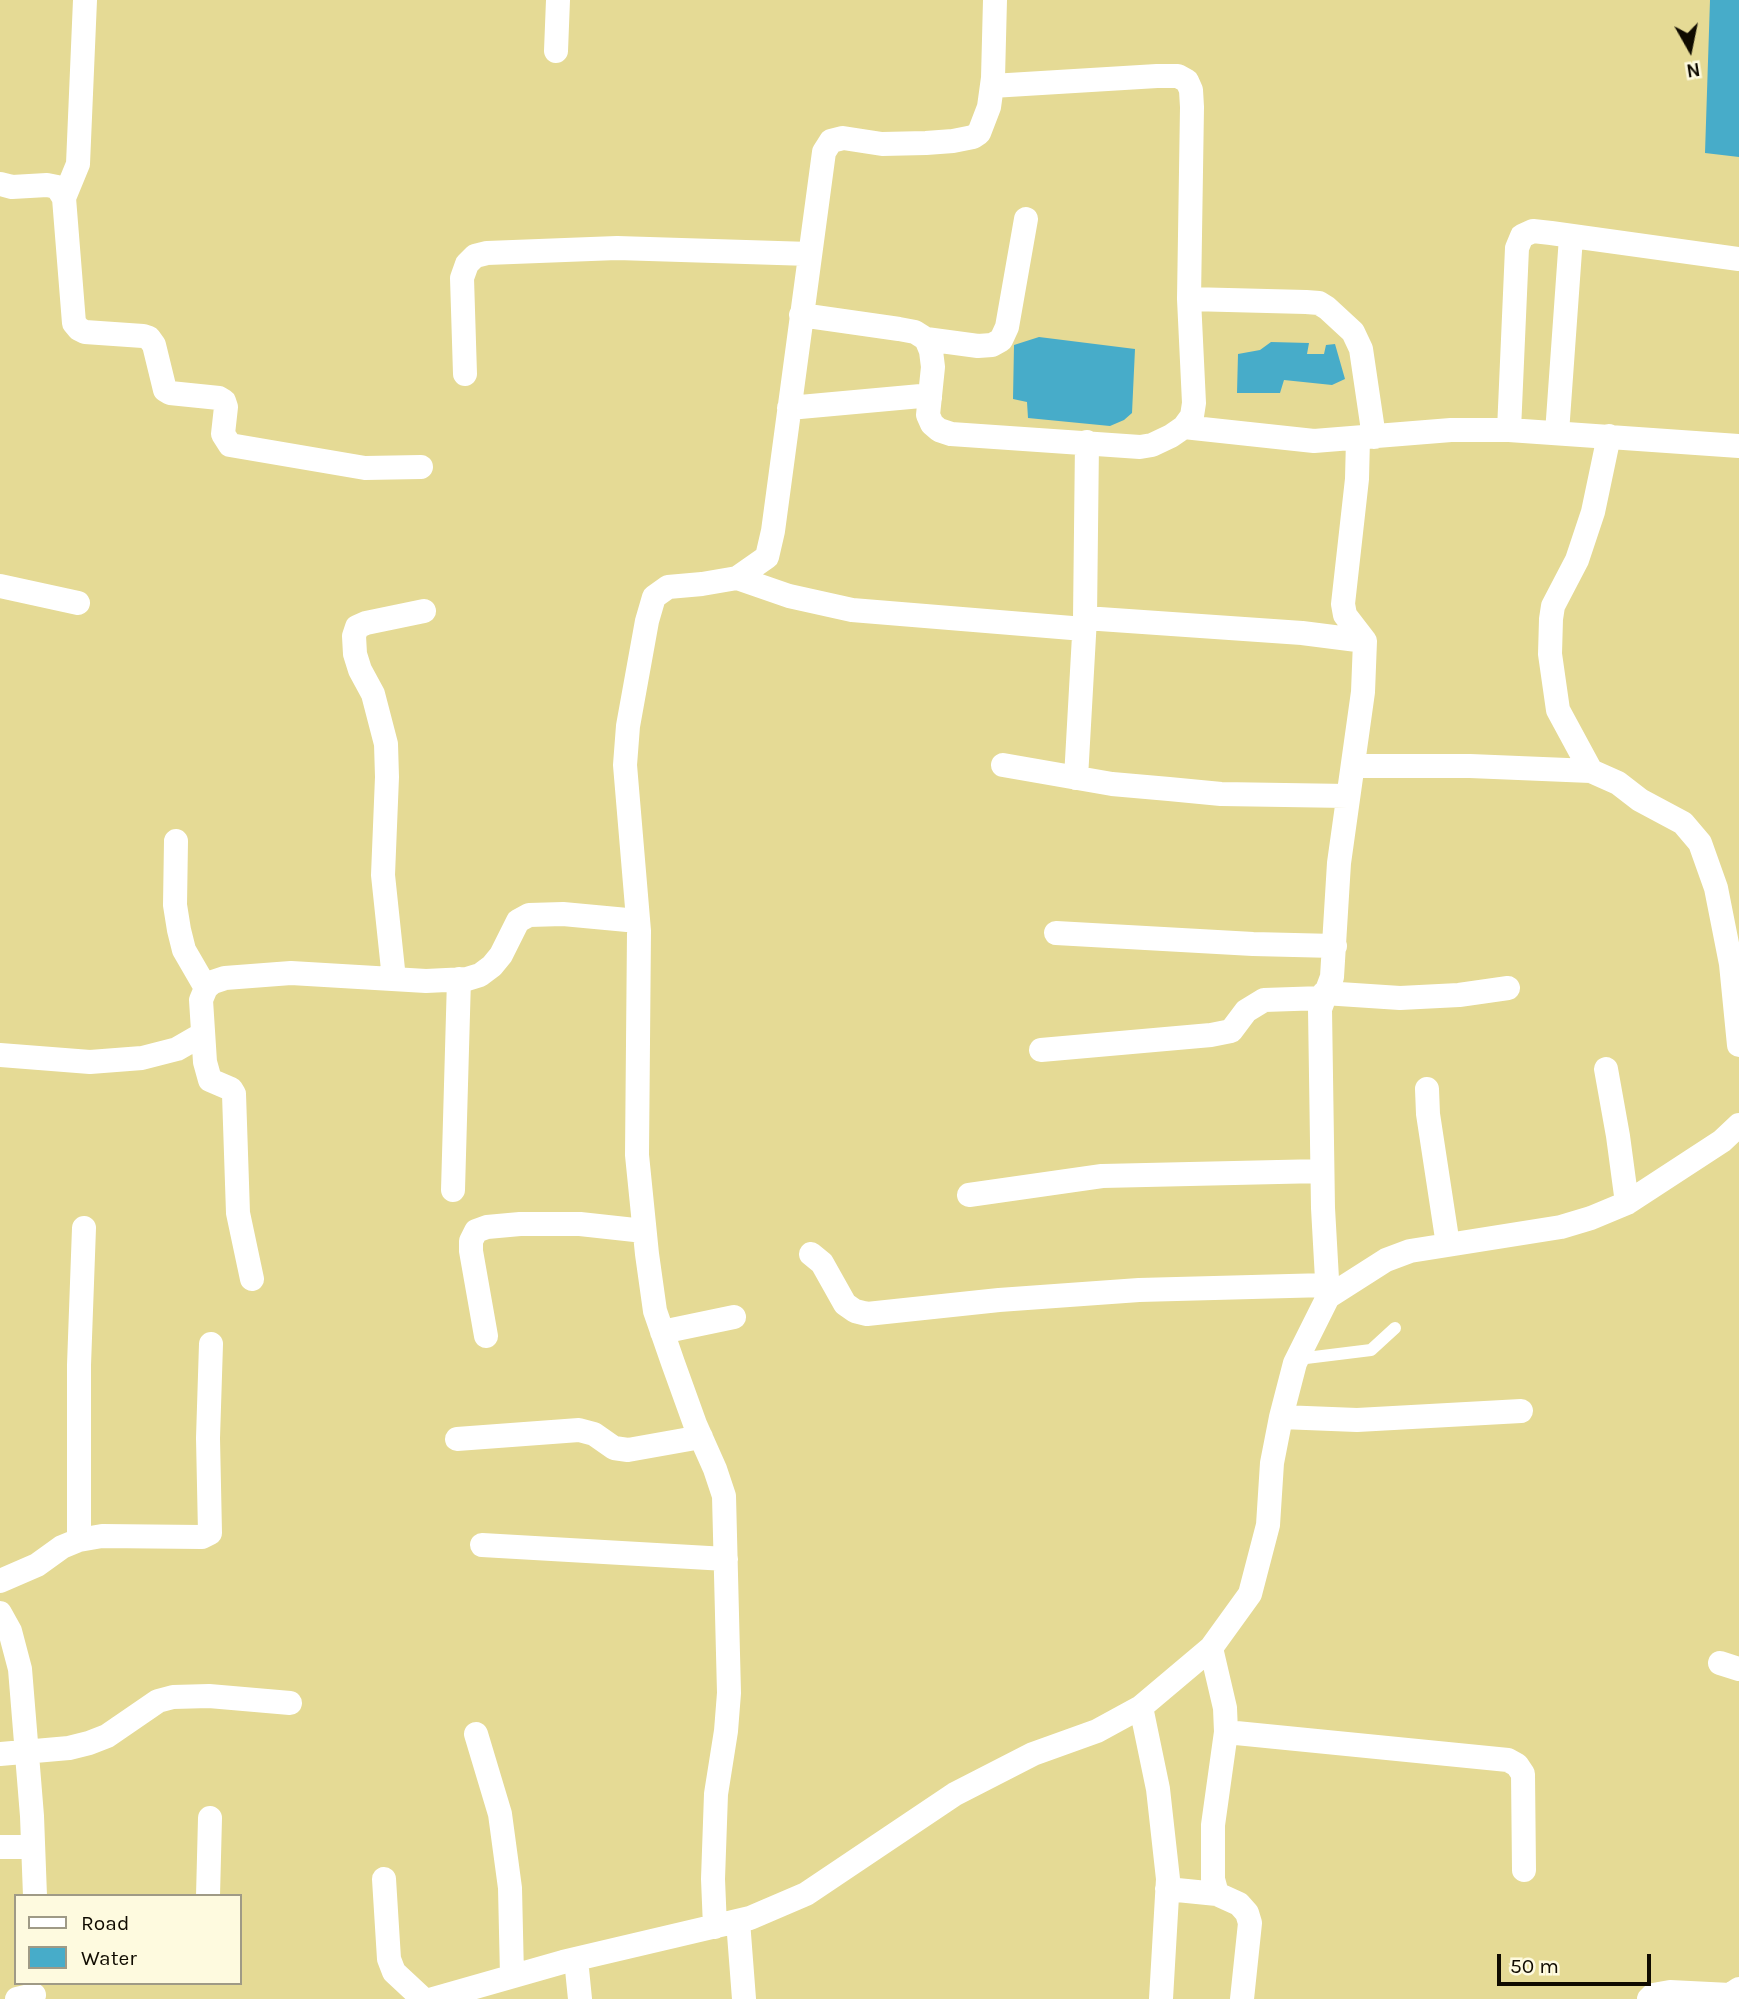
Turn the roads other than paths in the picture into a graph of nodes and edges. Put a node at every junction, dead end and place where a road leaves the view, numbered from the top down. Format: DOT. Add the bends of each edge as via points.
graph roads {
  1 [pos="85,0"];
  2 [pos="558,0"];
  3 [pos="995,0"];
  4 [pos="556,51"];
  5 [pos="992,86"];
  6 [pos="0,184"];
  7 [pos="64,198"];
  8 [pos="1026,219"];
  9 [pos="1571,237"];
  10 [pos="810,254"];
  11 [pos="1739,259"];
  12 [pos="1189,299"];
  13 [pos="801,315"];
  14 [pos="926,339"];
  15 [pos="465,374"];
  16 [pos="930,398"];
  17 [pos="789,408"];
  18 [pos="1184,427"];
  19 [pos="1509,430"];
  20 [pos="1557,433"];
  21 [pos="1609,436"];
  22 [pos="1366,438"];
  23 [pos="1087,442"];
  24 [pos="1739,446"];
  25 [pos="421,467"];
  26 [pos="737,578"];
  27 [pos="0,586"];
  28 [pos="78,603"];
  29 [pos="424,611"];
  30 [pos="1084,624"];
  31 [pos="1365,640"];
  32 [pos="1003,765"];
  33 [pos="1354,766"];
  34 [pos="1591,771"];
  35 [pos="1076,778"];
  36 [pos="1348,796"];
  37 [pos="176,841"];
  38 [pos="638,921"];
  39 [pos="1056,933"];
  40 [pos="1335,946"];
  41 [pos="394,979"];
  42 [pos="459,979"];
  43 [pos="206,988"];
  44 [pos="1508,988"];
  45 [pos="1324,996"];
  46 [pos="203,1034"];
  47 [pos="1739,1045"];
  48 [pos="1041,1050"];
  49 [pos="0,1055"];
  50 [pos="1606,1069"];
  51 [pos="1427,1089"];
  52 [pos="1739,1125"];
  53 [pos="1322,1171"];
  54 [pos="453,1190"];
  55 [pos="969,1195"];
  56 [pos="1627,1203"];
  57 [pos="84,1228"];
  58 [pos="644,1231"];
  59 [pos="1448,1245"];
  60 [pos="811,1254"];
  61 [pos="252,1279"];
  62 [pos="1327,1291"];
  63 [pos="734,1317"];
  64 [pos="1395,1328"];
  65 [pos="662,1332"];
  66 [pos="486,1336"];
  67 [pos="211,1344"];
  68 [pos="1297,1359"];
  69 [pos="1521,1411"];
  70 [pos="1281,1417"];
  71 [pos="701,1437"];
  72 [pos="457,1440"];
  73 [pos="79,1539"];
  74 [pos="482,1545"];
  75 [pos="726,1559"];
  76 [pos="0,1581"];
  77 [pos="0,1614"];
  78 [pos="1211,1648"];
  79 [pos="290,1703"];
  80 [pos="1141,1707"];
  81 [pos="1226,1732"];
  82 [pos="476,1734"];
  83 [pos="27,1753"];
  84 [pos="0,1754"];
  85 [pos="210,1818"];
  86 [pos="0,1847"];
  87 [pos="33,1847"];
  88 [pos="1524,1870"];
  89 [pos="384,1879"];
  90 [pos="1167,1889"];
  91 [pos="35,1894"];
  92 [pos="208,1894"];
  93 [pos="1217,1894"];
  94 [pos="727,1924"];
  95 [pos="576,1959"];
  96 [pos="512,1976"];
  97 [pos="1739,1989"];
  98 [pos="423,1999"];
  99 [pos="433,1999"];
  100 [pos="580,1999"];
  101 [pos="744,1999"];
  102 [pos="1161,1999"];
  103 [pos="1241,1999"];
  104 [pos="1649,1999"];
  1 -- 7 [label="street" via="78,164"];
  2 -- 4 [label="street"];
  3 -- 5 [label="street"];
  5 -- 10 [label="street" via="985,123 973,137 882,144 843,138 831,141 824,152"];
  5 -- 12 [label="street" via="1157,76 1187,81 1192,107"];
  6 -- 7 [label="street" via="57,187"];
  7 -- 25 [label="street" via="74,323 85,332 149,338 165,390 224,401 223,434 230,445 365,468"];
  8 -- 14 [label="street" via="1001,340 978,346"];
  9 -- 11 [label="street"];
  9 -- 19 [label="street" via="1534,232 1522,236 1517,248"];
  9 -- 20 [label="street"];
  10 -- 13 [label="street"];
  10 -- 15 [label="street" via="617,248 475,256 462,278"];
  12 -- 18 [label="street" via="1194,403"];
  12 -- 22 [label="street" via="1306,302 1327,308 1353,332 1361,349"];
  13 -- 14 [label="street" via="899,328"];
  13 -- 17 [label="street"];
  14 -- 16 [label="street" via="933,367"];
  16 -- 17 [label="street"];
  16 -- 23 [label="street" via="928,415 939,430"];
  17 -- 26 [label="street" via="767,557"];
  18 -- 22 [label="street" via="1314,441"];
  18 -- 23 [label="street" via="1140,447"];
  19 -- 20 [label="street"];
  19 -- 22 [label="street"];
  20 -- 21 [label="street"];
  21 -- 24 [label="street"];
  21 -- 34 [label="street" via="1593,512 1551,619 1550,654 1558,710"];
  22 -- 31 [label="street" via="1343,604 1345,615"];
  23 -- 30 [label="street"];
  26 -- 30 [label="street" via="842,608"];
  26 -- 38 [label="street" via="668,587 654,597 647,621 625,765"];
  27 -- 28 [label="street"];
  29 -- 41 [label="street" via="366,623 354,636 355,654 373,694 386,744 383,875"];
  30 -- 31 [label="street" via="1290,632"];
  30 -- 35 [label="street"];
  31 -- 33 [label="street"];
  32 -- 35 [label="street"];
  33 -- 34 [label="street"];
  33 -- 36 [label="street"];
  34 -- 47 [label="street" via="1683,823 1700,843 1716,888 1729,951"];
  35 -- 36 [label="street" via="1221,794"];
  36 -- 40 [label="street"];
  37 -- 43 [label="street" via="179,930 184,950"];
  38 -- 42 [label="street" via="529,915 518,921 492,966 480,975"];
  38 -- 58 [label="street" via="637,1155"];
  39 -- 40 [label="street"];
  40 -- 45 [label="street" via="1332,977"];
  41 -- 42 [label="street"];
  41 -- 43 [label="street" via="291,973 225,978"];
  42 -- 54 [label="street"];
  43 -- 46 [label="street" via="201,1000"];
  44 -- 45 [label="street" via="1400,998"];
  45 -- 48 [label="street" via="1264,1000 1246,1011 1231,1031 1212,1035"];
  45 -- 53 [label="street" via="1319,1031"];
  46 -- 49 [label="street" via="177,1049 142,1058 90,1062"];
  46 -- 61 [label="street" via="210,1080 234,1094 238,1213"];
  50 -- 56 [label="street"];
  51 -- 59 [label="street"];
  52 -- 56 [label="street"];
  53 -- 55 [label="street" via="1102,1176"];
  53 -- 62 [label="street"];
  56 -- 59 [label="street" via="1561,1227"];
  57 -- 73 [label="street"];
  58 -- 65 [label="street"];
  58 -- 66 [label="street" via="580,1224 520,1224 476,1231 471,1251"];
  59 -- 62 [label="street" via="1386,1260"];
  60 -- 62 [label="street" via="822,1263 845,1304 867,1314 1139,1290"];
  62 -- 68 [label="street"];
  63 -- 65 [label="street"];
  64 -- 68 [label="lane" via="1371,1350"];
  65 -- 71 [label="street"];
  67 -- 73 [label="street" via="210,1533 202,1537"];
  68 -- 70 [label="street"];
  69 -- 70 [label="street" via="1357,1419"];
  70 -- 78 [label="street" via="1268,1525 1250,1594"];
  71 -- 72 [label="street" via="628,1450 579,1430"];
  71 -- 75 [label="street" via="724,1496"];
  73 -- 76 [label="street"];
  74 -- 75 [label="street"];
  75 -- 94 [label="street" via="729,1693 716,1794 713,1880"];
  77 -- 83 [label="street" via="10,1631 20,1669"];
  78 -- 80 [label="street"];
  78 -- 81 [label="street"];
  79 -- 83 [label="street" via="173,1697 158,1700 107,1736 89,1743"];
  80 -- 90 [label="street" via="1158,1789"];
  80 -- 94 [label="street" via="1097,1731 1032,1754 989,1776 914,1819 806,1894"];
  81 -- 88 [label="street" via="1508,1760 1523,1774"];
  81 -- 93 [label="street" via="1213,1825"];
  82 -- 96 [label="street" via="500,1814 510,1888"];
  83 -- 84 [label="street"];
  83 -- 87 [label="street"];
  85 -- 92 [label="street"];
  86 -- 87 [label="street"];
  87 -- 91 [label="street"];
  89 -- 98 [label="street" via="389,1959 394,1972"];
  90 -- 93 [label="street"];
  90 -- 102 [label="street"];
  93 -- 103 [label="street" via="1239,1904 1250,1923"];
  94 -- 95 [label="street"];
  94 -- 101 [label="street"];
  95 -- 96 [label="street"];
  95 -- 100 [label="street"];
  96 -- 99 [label="street"];
  97 -- 104 [label="street" via="1730,1995 1670,1992"];
}
